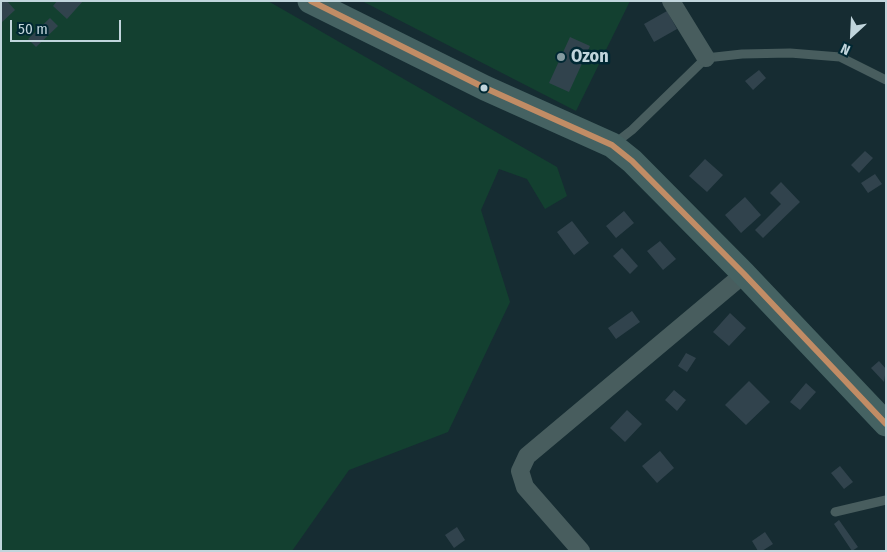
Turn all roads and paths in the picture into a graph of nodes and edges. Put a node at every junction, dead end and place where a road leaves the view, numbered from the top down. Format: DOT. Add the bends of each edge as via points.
graph roads {
  1 [pos="310,1"];
  2 [pos="671,1"];
  3 [pos="706,58"];
  4 [pos="886,80"];
  5 [pos="612,145"];
  6 [pos="744,274"];
  7 [pos="886,424"];
  8 [pos="886,500"];
  9 [pos="835,512"];
  10 [pos="581,551"];
  1 -- 5 [label="street" via="476,84"];
  2 -- 3 [label="street"];
  3 -- 4 [label="lane" via="742,54 840,57"];
  3 -- 5 [label="lane" via="632,130"];
  5 -- 6 [label="street" via="632,161"];
  6 -- 7 [label="street"];
  6 -- 10 [label="street" via="527,456 520,471 525,487"];
  8 -- 9 [label="lane"];
}
